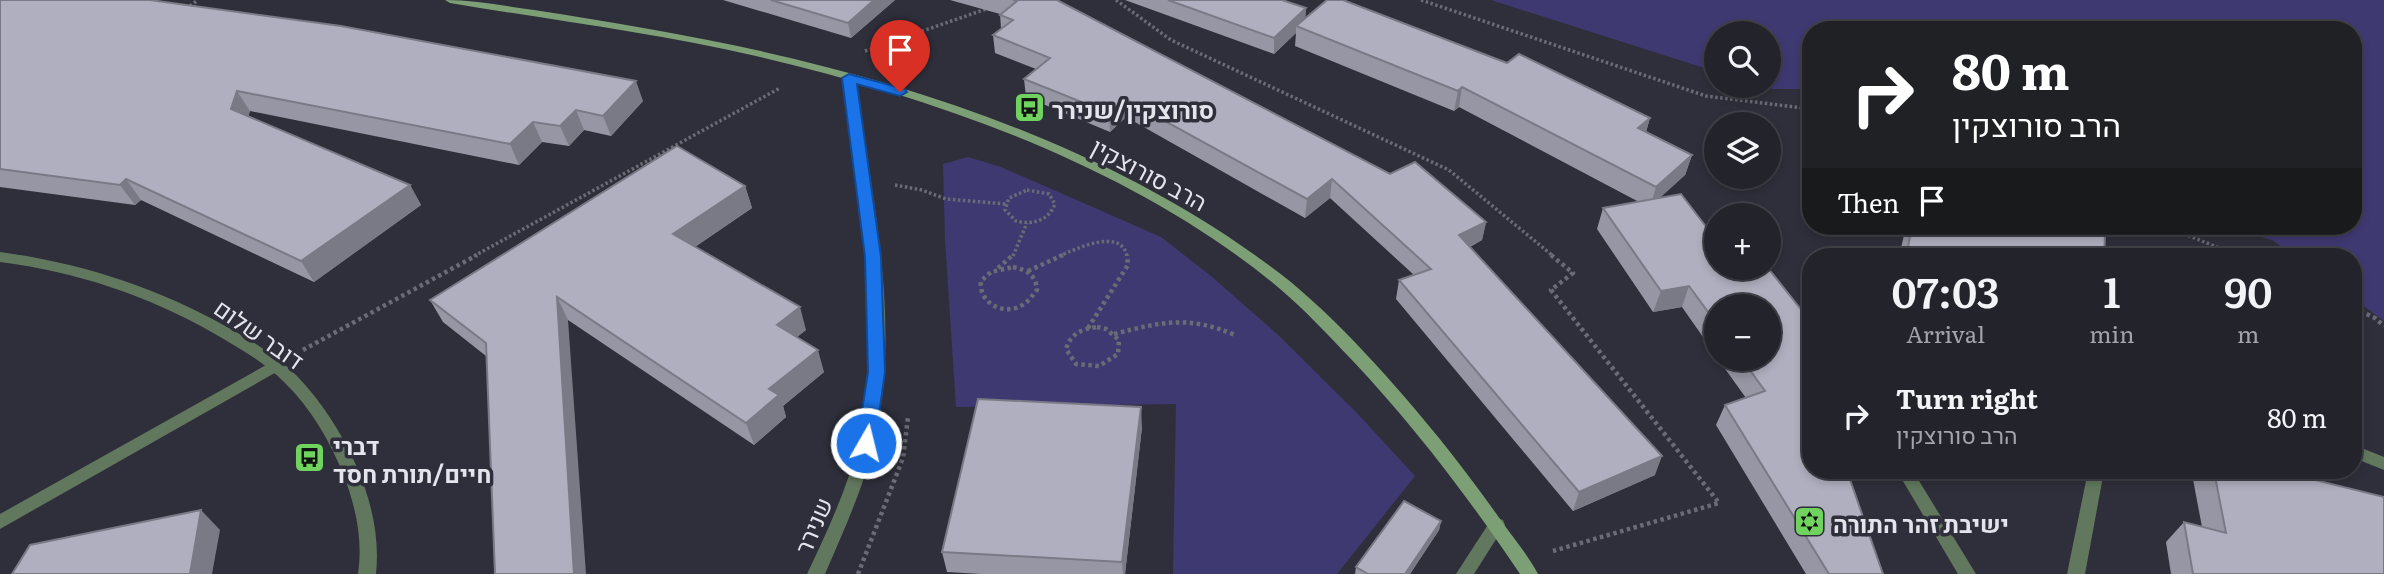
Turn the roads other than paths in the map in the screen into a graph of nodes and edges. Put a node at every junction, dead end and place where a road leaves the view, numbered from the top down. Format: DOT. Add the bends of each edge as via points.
graph roads {
  1 [pos="450,0"];
  2 [pos="849,78"];
  3 [pos="0,257"];
  4 [pos="275,366"];
  5 [pos="2362,454"];
  6 [pos="2384,464"];
  7 [pos="1910,479"];
  8 [pos="2094,479"];
  9 [pos="0,522"];
  10 [pos="1497,525"];
  11 [pos="367,574"];
  12 [pos="816,574"];
  13 [pos="1465,574"];
  14 [pos="1529,574"];
  15 [pos="1967,574"];
  16 [pos="2076,574"];
  1 -- 2 [label="street, הרב סורוצקין" via="683,38"];
  2 -- 10 [label="street, הרב סורוצקין" via="1026,135 1136,188 1278,279 1385,385 1451,461"];
  2 -- 12 [label="street, שנירר" via="873,257 877,372 866,443"];
  3 -- 4 [label="street, דובר שלום" via="105,277 157,296"];
  4 -- 9 [label="street"];
  4 -- 11 [label="street, דובר שלום" via="297,385 332,430 367,516"];
  5 -- 6 [label="street"];
  7 -- 15 [label="street"];
  8 -- 16 [label="street"];
  10 -- 13 [label="street"];
  10 -- 14 [label="street, הרב סורוצקין"];
}
